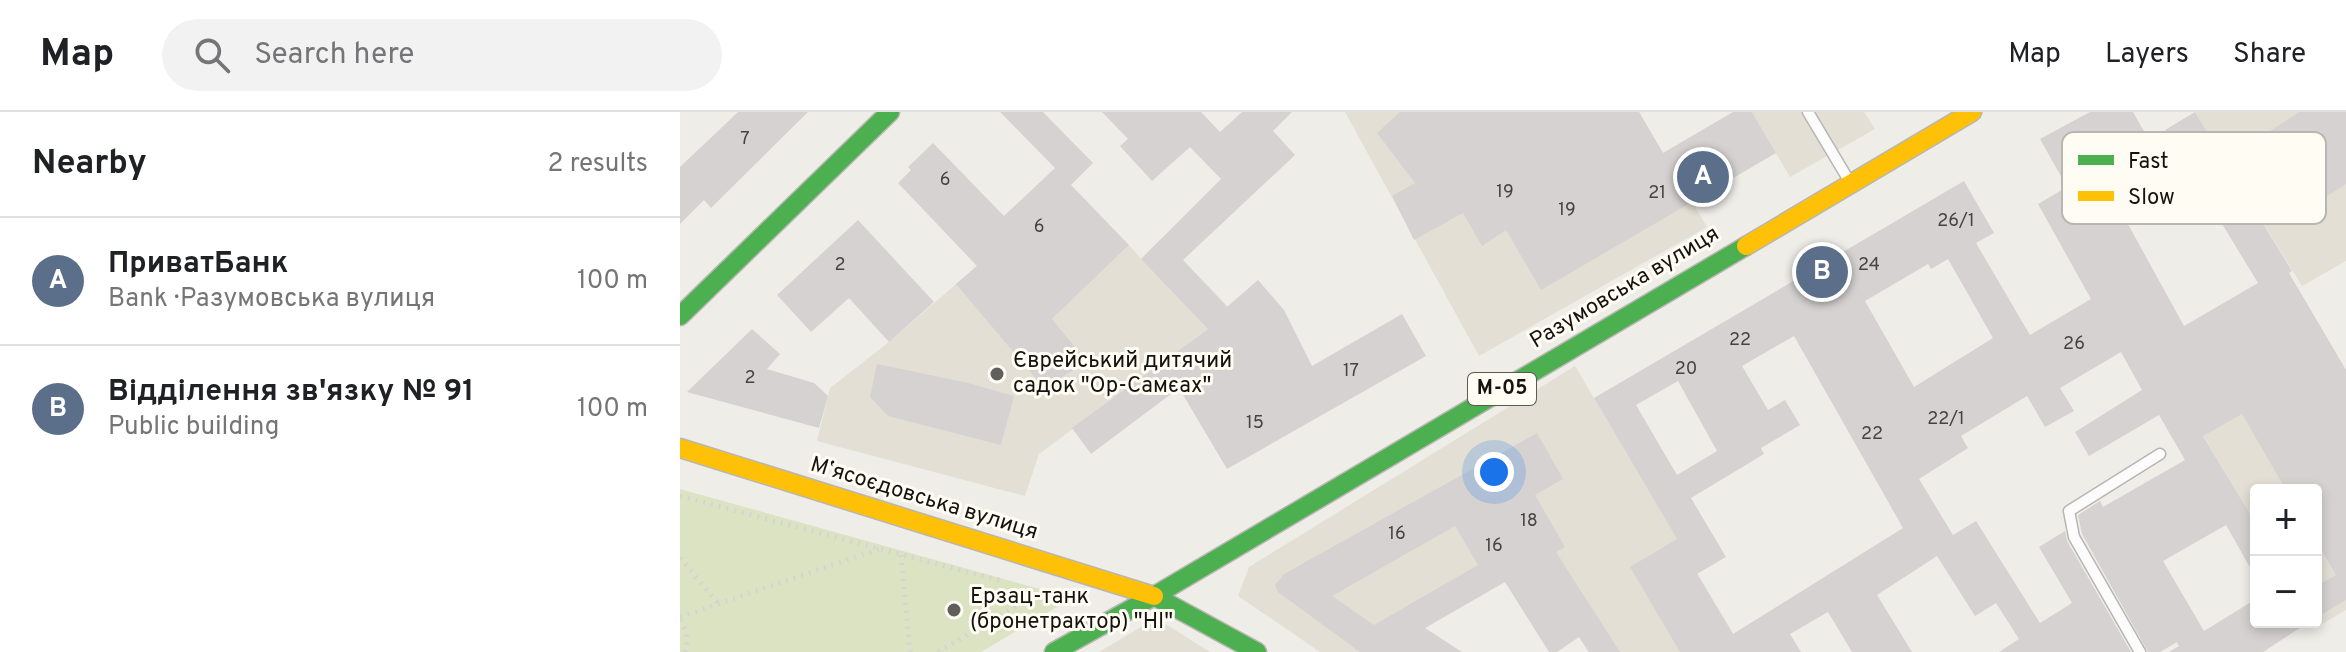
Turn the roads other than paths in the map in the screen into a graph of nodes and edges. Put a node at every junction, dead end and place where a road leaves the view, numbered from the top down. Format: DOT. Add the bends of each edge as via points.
graph roads {
  1 [pos="890,112"];
  2 [pos="1808,112"];
  3 [pos="1972,112"];
  4 [pos="1850,183"];
  5 [pos="680,316"];
  6 [pos="680,448"];
  7 [pos="2160,454"];
  8 [pos="1154,596"];
  9 [pos="1244,649"];
  10 [pos="1054,652"];
  11 [pos="2140,652"];
  1 -- 5 [label="main road"];
  2 -- 4 [label="lane"];
  3 -- 4 [label="main road, Разумовська вулиця / М-05"];
  4 -- 8 [label="main road, Разумовська вулиця / М-05"];
  6 -- 8 [label="main road, Мʼясоєдовська вулиця"];
  7 -- 11 [label="lane" via="2069,511 2074,537"];
  8 -- 9 [label="main road, Мʼясоєдовська вулиця"];
  8 -- 10 [label="main road, Разумовська вулиця / М-05"];
}
